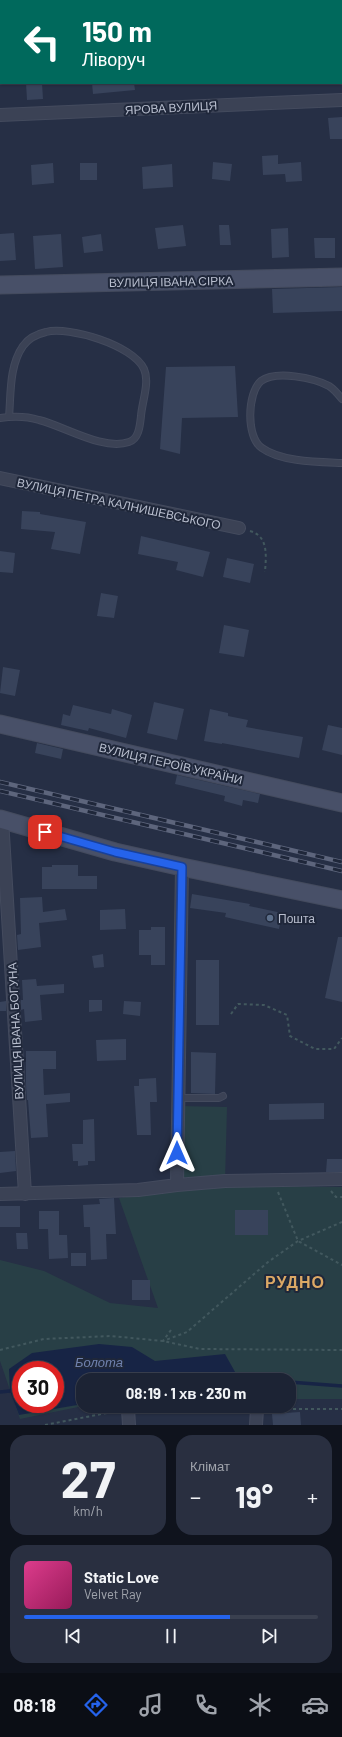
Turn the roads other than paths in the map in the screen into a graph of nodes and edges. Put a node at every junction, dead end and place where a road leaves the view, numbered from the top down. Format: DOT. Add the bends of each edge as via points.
graph roads {
  1 [pos="342,100"];
  2 [pos="0,115"];
  3 [pos="342,277"];
  4 [pos="0,285"];
  5 [pos="342,399"];
  6 [pos="10,417"];
  7 [pos="0,418"];
  8 [pos="342,464"];
  9 [pos="0,478"];
  10 [pos="239,528"];
  11 [pos="0,724"];
  12 [pos="342,803"];
  13 [pos="1,819"];
  14 [pos="182,867"];
  15 [pos="342,900"];
  16 [pos="223,1096"];
  17 [pos="178,1098"];
  18 [pos="342,1179"];
  19 [pos="177,1185"];
  20 [pos="0,1194"];
  21 [pos="25,1194"];
  22 [pos="128,1413"];
  23 [pos="257,1413"];
  24 [pos="129,1425"];
  25 [pos="256,1425"];
  1 -- 2 [label="street, ЯРОВА ВУЛИЦЯ"];
  3 -- 4 [label="street, ВУЛИЦЯ ІВАНА СІРКА"];
  5 -- 8 [label="lane" via="330,387 321,383 299,377 270,377 261,381 256,388 251,424 254,441 273,454"];
  6 -- 6 [label="lane" via="41,420 112,444 131,442 137,435 140,425 146,384 145,370 136,359 105,341 60,330 34,336 23,345 16,359 12,374"];
  6 -- 7 [label="lane"];
  9 -- 10 [label="street, ВУЛИЦЯ ПЕТРА КАЛНИШЕВСЬКОГО"];
  11 -- 12 [label="street, ВУЛИЦЯ ГЕРОЇВ УКРАЇНИ"];
  13 -- 14 [label="street" via="115,852"];
  13 -- 21 [label="street, ВУЛИЦЯ ІВАНА БОГУНА"];
  14 -- 15 [label="street"];
  14 -- 17 [label="street"];
  16 -- 17 [label="lane"];
  17 -- 19 [label="street"];
  18 -- 19 [label="street" via="226,1181"];
  19 -- 21 [label="street" via="138,1190"];
  20 -- 21 [label="street"];
  22 -- 24 [label="street"];
  23 -- 25 [label="street"];
}
